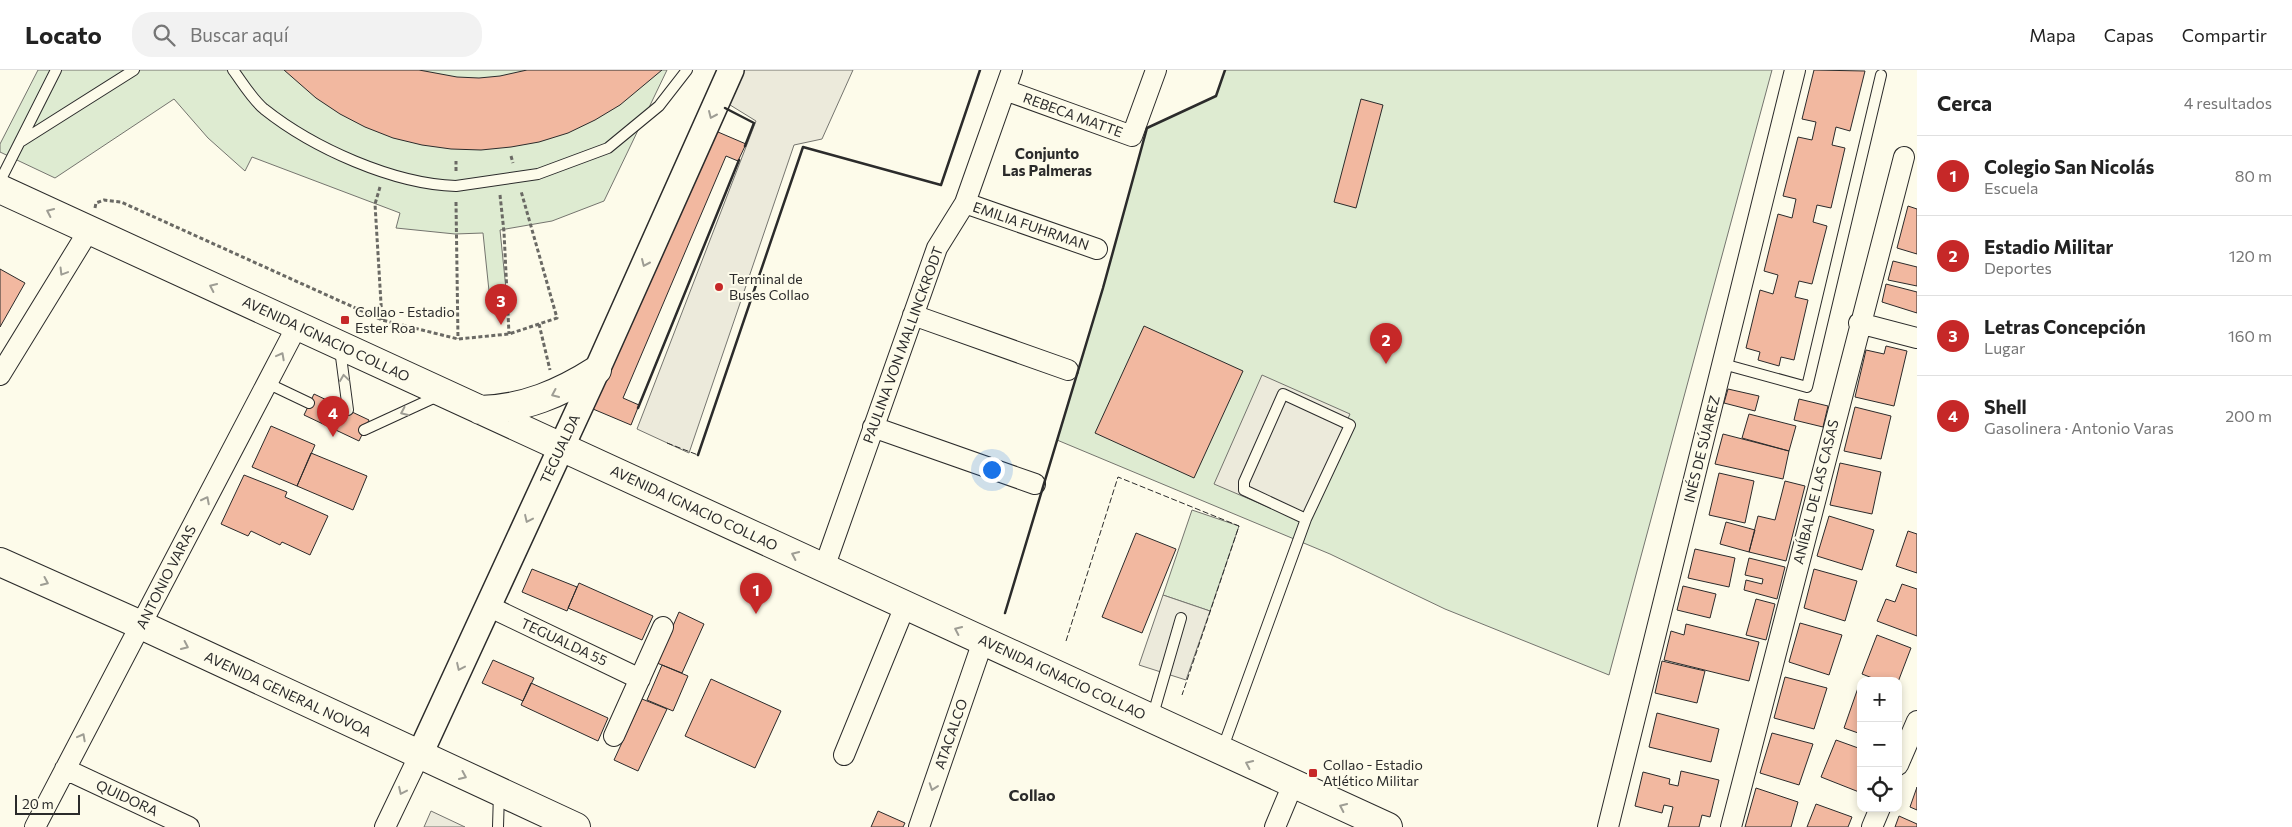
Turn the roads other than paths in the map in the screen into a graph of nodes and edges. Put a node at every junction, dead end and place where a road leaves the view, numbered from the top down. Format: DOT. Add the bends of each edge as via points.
graph roads {
  1 [pos="56,70"];
  2 [pos="134,70"];
  3 [pos="233,70"];
  4 [pos="687,70"];
  5 [pos="732,70"];
  6 [pos="1012,70"];
  7 [pos="1156,70"];
  8 [pos="1795,70"];
  9 [pos="1881,76"];
  10 [pos="1005,90"];
  11 [pos="20,142"];
  12 [pos="1904,156"];
  13 [pos="0,181"];
  14 [pos="0,189"];
  15 [pos="965,203"];
  16 [pos="89,230"];
  17 [pos="1098,249"];
  18 [pos="913,315"];
  19 [pos="1860,323"];
  20 [pos="297,326"];
  21 [pos="1917,338"];
  22 [pos="339,346"];
  23 [pos="1723,364"];
  24 [pos="597,370"];
  25 [pos="1068,370"];
  26 [pos="0,376"];
  27 [pos="267,383"];
  28 [pos="444,394"];
  29 [pos="309,403"];
  30 [pos="348,410"];
  31 [pos="480,410"];
  32 [pos="873,427"];
  33 [pos="364,430"];
  34 [pos="561,448"];
  35 [pos="1035,484"];
  36 [pos="1306,519"];
  37 [pos="0,562"];
  38 [pos="824,568"];
  39 [pos="488,606"];
  40 [pos="905,606"];
  41 [pos="1181,618"];
  42 [pos="141,625"];
  43 [pos="663,627"];
  44 [pos="983,641"];
  45 [pos="640,679"];
  46 [pos="1152,719"];
  47 [pos="1917,721"];
  48 [pos="614,736"];
  49 [pos="1222,751"];
  50 [pos="844,755"];
  51 [pos="419,756"];
  52 [pos="1902,756"];
  53 [pos="65,769"];
  54 [pos="1293,784"];
  55 [pos="499,792"];
  56 [pos="1878,812"];
  57 [pos="35,827"];
  58 [pos="189,827"];
  59 [pos="385,827"];
  60 [pos="498,827"];
  61 [pos="575,827"];
  62 [pos="919,827"];
  63 [pos="1275,827"];
  64 [pos="1388,827"];
  65 [pos="1608,827"];
  66 [pos="1731,827"];
  67 [pos="1872,827"];
  1 -- 11 [label="lane"];
  2 -- 11 [label="lane"];
  3 -- 4 [label="lane" via="263,108 327,150 385,172 456,186 538,174 608,148 659,106"];
  5 -- 24 [label="street, TEGUALDA, one-way"];
  6 -- 10 [label="street, PAULINA VON MALLINCKRODT"];
  7 -- 10 [label="street, REBECA MATTE" via="1132,136"];
  8 -- 23 [label="street, INÉS DE SÚAREZ"];
  9 -- 23 [label="lane" via="1807,387"];
  10 -- 15 [label="street, PAULINA VON MALLINCKRODT"];
  11 -- 13 [label="lane"];
  12 -- 19 [label="street, ANÍBAL DE LAS CASAS"];
  16 -- 14 [label="main road, AVENIDA IGNACIO COLLAO, one-way"];
  15 -- 17 [label="street, EMILIA FUHRMAN"];
  15 -- 18 [label="street, PAULINA VON MALLINCKRODT" via="937,248"];
  20 -- 16 [label="main road, AVENIDA IGNACIO COLLAO, one-way"];
  16 -- 26 [label="street, one-way"];
  18 -- 25 [label="street"];
  18 -- 32 [label="street, PAULINA VON MALLINCKRODT"];
  19 -- 21 [label="street"];
  19 -- 66 [label="street, ANÍBAL DE LAS CASAS"];
  20 -- 22 [label="main road, AVENIDA IGNACIO COLLAO"];
  27 -- 20 [label="street, ANTONIO VARAS, one-way"];
  22 -- 28 [label="main road, AVENIDA IGNACIO COLLAO"];
  30 -- 22 [label="lane, one-way"];
  23 -- 65 [label="street, INÉS DE SÚAREZ"];
  24 -- 31 [label="main road, one-way" via="556,394 529,404"];
  24 -- 34 [label="street, TEGUALDA"];
  27 -- 29 [label="lane"];
  42 -- 27 [label="street, ANTONIO VARAS, one-way"];
  28 -- 31 [label="main road, AVENIDA IGNACIO COLLAO"];
  28 -- 33 [label="lane, one-way"];
  31 -- 34 [label="main road, AVENIDA IGNACIO COLLAO"];
  32 -- 35 [label="street"];
  32 -- 38 [label="street, PAULINA VON MALLINCKRODT"];
  38 -- 34 [label="main road, AVENIDA IGNACIO COLLAO, one-way"];
  34 -- 39 [label="street, TEGUALDA, one-way"];
  36 -- 36 [label="lane" via="1350,425 1283,394 1244,482 1244,490"];
  36 -- 49 [label="lane"];
  37 -- 42 [label="main road, AVENIDA GENERAL NOVOA, one-way"];
  38 -- 40 [label="main road, AVENIDA IGNACIO COLLAO"];
  39 -- 45 [label="street, TEGUALDA 55"];
  39 -- 51 [label="street, TEGUALDA, one-way"];
  44 -- 40 [label="main road, AVENIDA IGNACIO COLLAO, one-way"];
  40 -- 50 [label="street"];
  41 -- 46 [label="lane"];
  42 -- 51 [label="main road, AVENIDA GENERAL NOVOA, one-way"];
  53 -- 42 [label="street, ANTONIO VARAS, one-way"];
  43 -- 45 [label="street"];
  44 -- 46 [label="main road, AVENIDA IGNACIO COLLAO"];
  44 -- 62 [label="street, ATACALCO, one-way"];
  45 -- 48 [label="street"];
  46 -- 49 [label="main road, AVENIDA IGNACIO COLLAO"];
  47 -- 52 [label="street"];
  54 -- 49 [label="main road, AVENIDA IGNACIO COLLAO, one-way"];
  51 -- 55 [label="main road, AVENIDA GENERAL NOVOA, one-way"];
  51 -- 59 [label="street, TEGUALDA, one-way"];
  53 -- 57 [label="street, ANTONIO VARAS"];
  53 -- 58 [label="street, QUIDORA"];
  54 -- 63 [label="street"];
  64 -- 54 [label="main road, AVENIDA IGNACIO COLLAO, one-way"];
  55 -- 60 [label="lane"];
  55 -- 61 [label="main road, AVENIDA GENERAL NOVOA"];
  56 -- 67 [label="street"];
}
